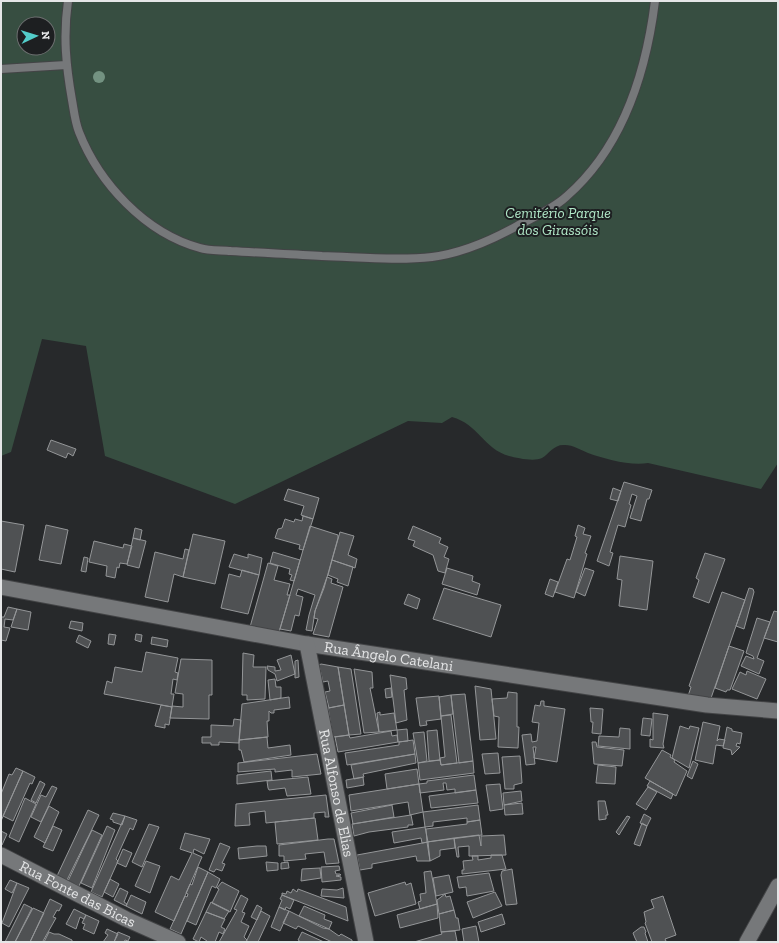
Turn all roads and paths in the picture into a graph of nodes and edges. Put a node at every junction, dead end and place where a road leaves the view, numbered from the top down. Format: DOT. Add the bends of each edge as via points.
graph roads {
  1 [pos="68,1"];
  2 [pos="655,1"];
  3 [pos="66,65"];
  4 [pos="1,69"];
  5 [pos="1,587"];
  6 [pos="307,644"];
  7 [pos="778,711"];
  8 [pos="1,855"];
  9 [pos="778,886"];
  10 [pos="178,942"];
  11 [pos="366,942"];
  12 [pos="747,942"];
  1 -- 3 [label="lane" via="65,32"];
  2 -- 3 [label="lane" via="651,34 635,93 609,147 593,170 566,197 544,212 484,244 433,257 401,259 251,253 201,248 159,229 135,211 112,188 92,159 78,130"];
  3 -- 4 [label="lane"];
  5 -- 6 [label="street, Rua Ângelo Catelani"];
  6 -- 7 [label="street, Rua Ângelo Catelani" via="707,705"];
  6 -- 11 [label="street, Rua Alfonso de Elias"];
  8 -- 10 [label="street, Rua Fonte das Bicas" via="126,919"];
  9 -- 12 [label="street"];
}
